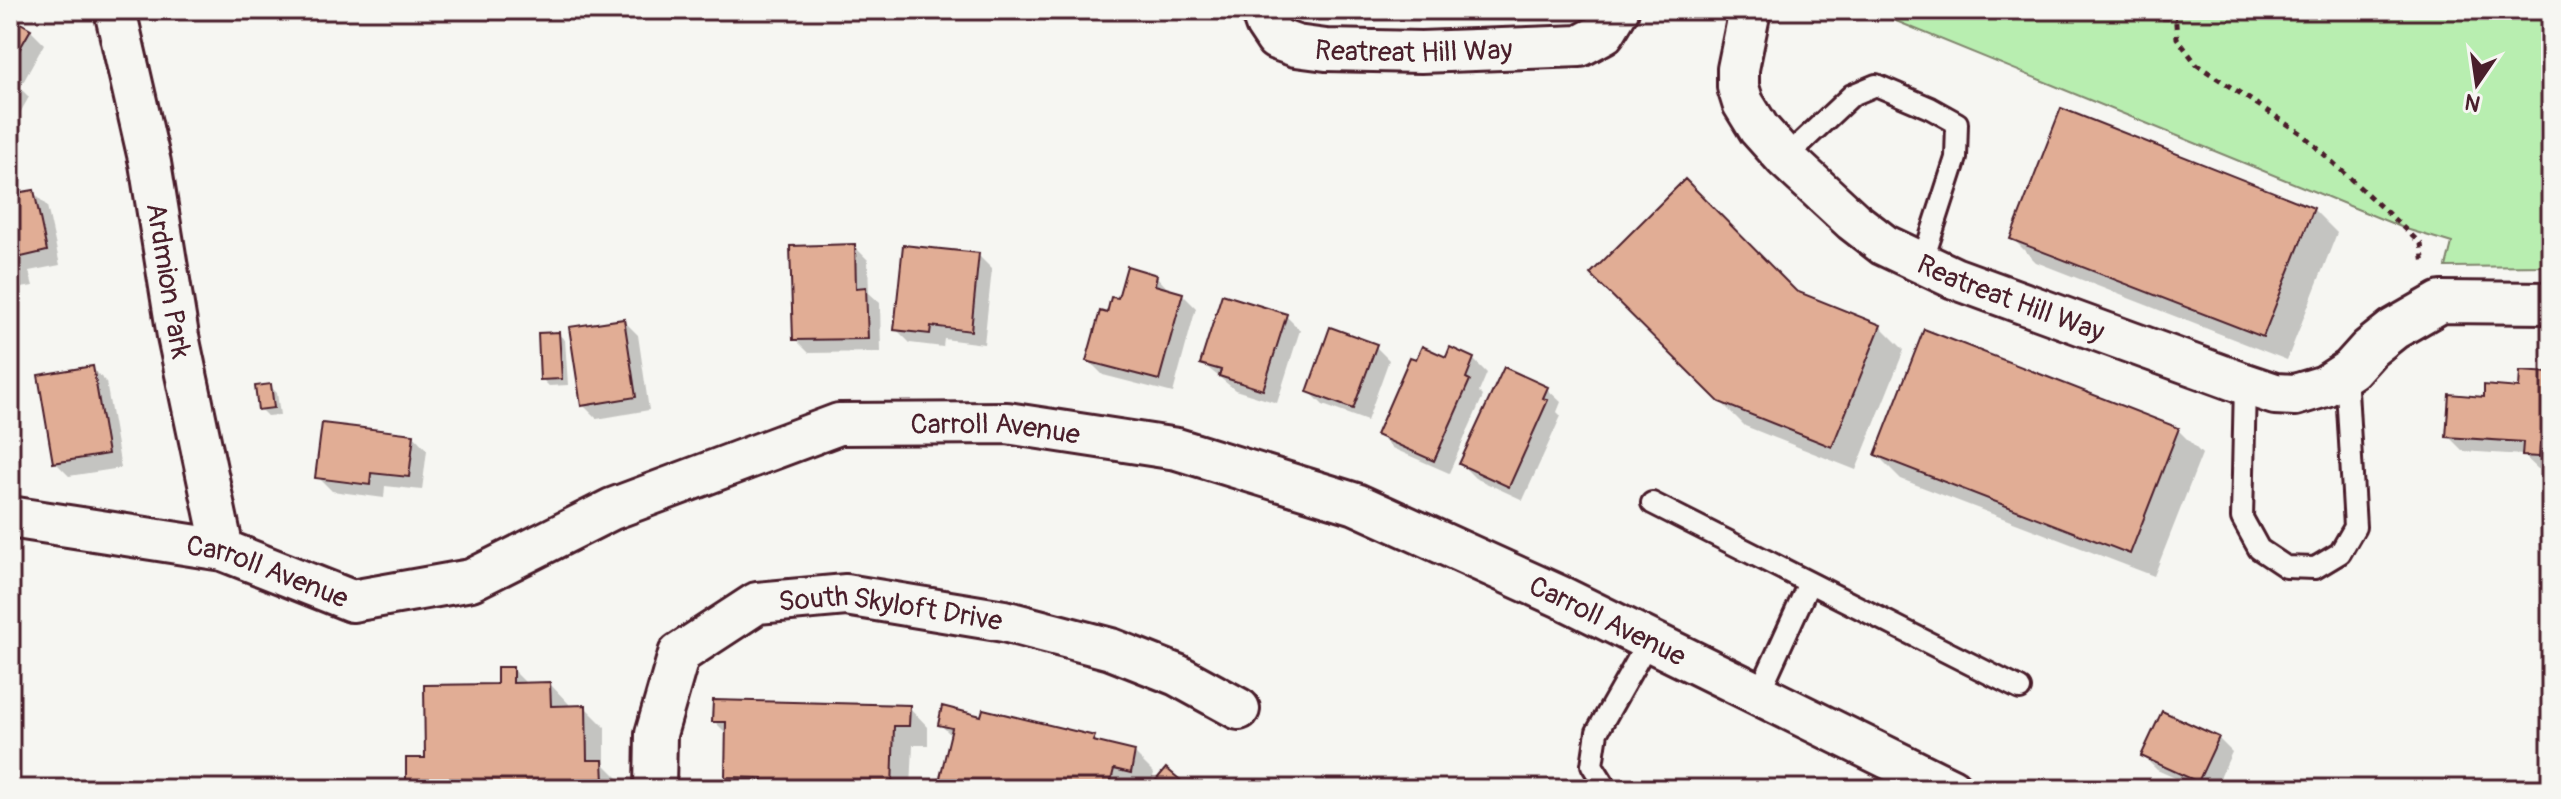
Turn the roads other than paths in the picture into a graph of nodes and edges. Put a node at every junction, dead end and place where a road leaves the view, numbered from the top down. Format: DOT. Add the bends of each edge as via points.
graph roads {
  1 [pos="115,10"];
  2 [pos="1261,10"];
  3 [pos="1618,10"];
  4 [pos="1750,10"];
  5 [pos="1785,158"];
  6 [pos="1922,263"];
  7 [pos="2551,303"];
  8 [pos="2346,373"];
  9 [pos="2245,384"];
  10 [pos="1652,503"];
  11 [pos="10,517"];
  12 [pos="223,550"];
  13 [pos="1809,583"];
  14 [pos="1649,640"];
  15 [pos="2020,689"];
  16 [pos="1759,693"];
  17 [pos="1239,709"];
  18 [pos="655,789"];
  19 [pos="1607,789"];
  20 [pos="1951,789"];
  1 -- 12 [label="street, Ardmion Park" via="150,163 178,336"];
  2 -- 3 [label="street, Reatreat Hill Way" via="1276,39 1296,46 1421,52 1580,46 1604,33"];
  4 -- 5 [label="street, Reatreat Hill Way" via="1738,87 1759,129"];
  5 -- 6 [label="street, Reatreat Hill Way" via="1884,245"];
  5 -- 6 [label="lane" via="1852,95 1876,85 1957,123 1956,158"];
  6 -- 9 [label="street, Reatreat Hill Way"];
  7 -- 8 [label="street, Reatreat Hill Way" via="2441,302 2380,339"];
  8 -- 9 [label="street, Reatreat Hill Way" via="2295,395"];
  8 -- 9 [label="lane" via="2355,527 2340,553 2315,568 2286,567 2259,549 2242,518"];
  10 -- 13 [label="lane"];
  11 -- 12 [label="street, Carroll Avenue"];
  12 -- 14 [label="street, Carroll Avenue" via="352,601 471,580 612,509 839,424 1007,423 1177,449 1356,504"];
  13 -- 15 [label="lane"];
  13 -- 16 [label="lane"];
  14 -- 16 [label="street, Carroll Avenue"];
  14 -- 19 [label="lane" via="1597,732 1592,765"];
  16 -- 20 [label="street, Carroll Avenue"];
  17 -- 18 [label="street, South Skyloft Drive" via="1177,675 1111,649 1004,621 846,595 757,603 679,654 656,734"];
}
